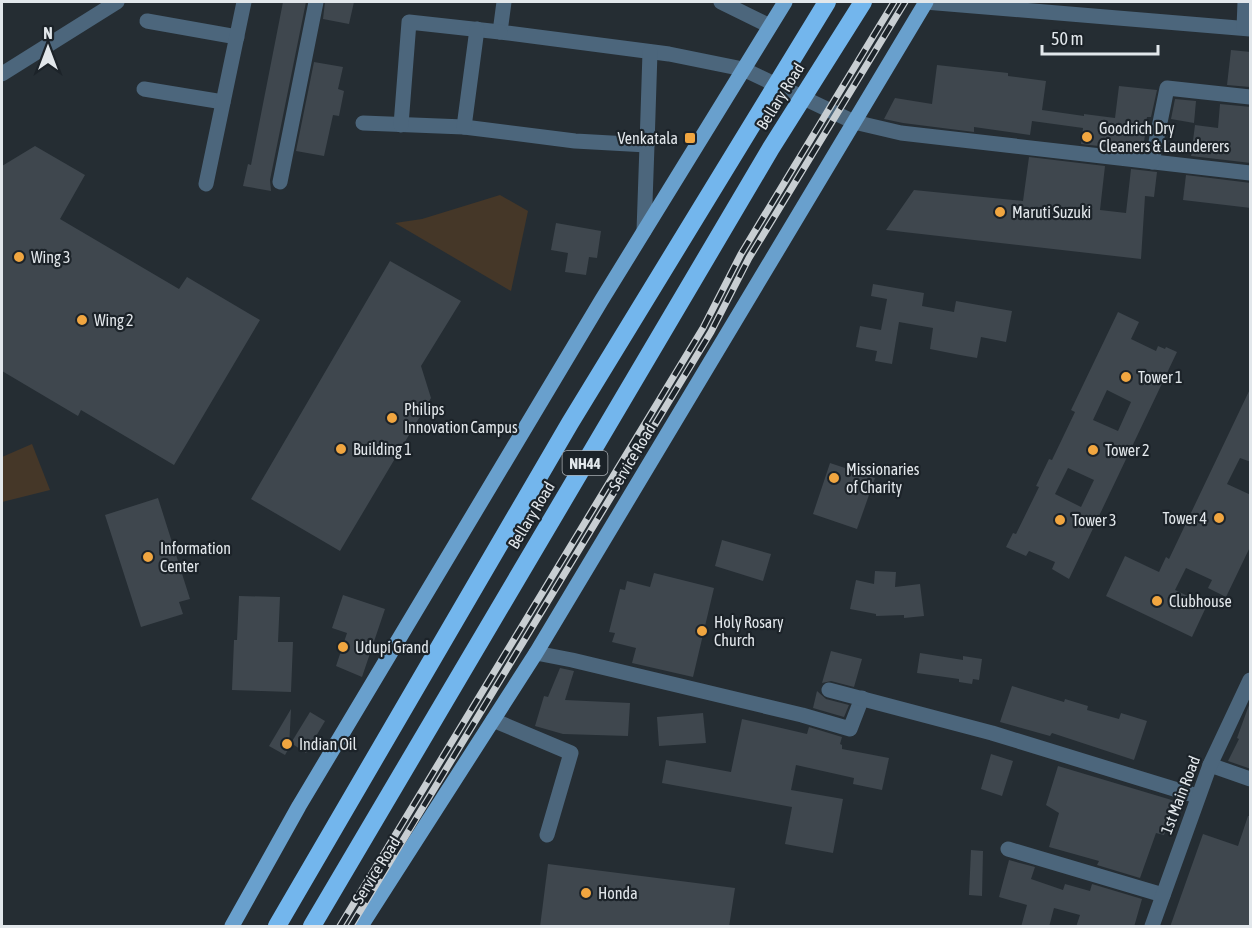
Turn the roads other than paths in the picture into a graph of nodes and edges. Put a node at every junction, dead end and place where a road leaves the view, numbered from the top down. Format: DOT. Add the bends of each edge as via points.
graph roads {
  1 [pos="117,2"];
  2 [pos="244,2"];
  3 [pos="316,2"];
  4 [pos="504,2"];
  5 [pos="721,2"];
  6 [pos="785,2"];
  7 [pos="827,2"];
  8 [pos="863,2"];
  9 [pos="925,2"];
  10 [pos="1245,2"];
  11 [pos="147,21"];
  12 [pos="770,26"];
  13 [pos="1247,28"];
  14 [pos="477,29"];
  15 [pos="500,32"];
  16 [pos="237,38"];
  17 [pos="650,52"];
  18 [pos="743,69"];
  19 [pos="2,74"];
  20 [pos="144,89"];
  21 [pos="1251,97"];
  22 [pos="223,102"];
  23 [pos="854,122"];
  24 [pos="363,123"];
  25 [pos="401,125"];
  26 [pos="464,127"];
  27 [pos="647,145"];
  28 [pos="1152,162"];
  29 [pos="1251,173"];
  30 [pos="280,182"];
  31 [pos="206,184"];
  32 [pos="644,231"];
  33 [pos="536,653"];
  34 [pos="1251,680"];
  35 [pos="829,690"];
  36 [pos="861,698"];
  37 [pos="1244,709"];
  38 [pos="493,720"];
  39 [pos="1210,765"];
  40 [pos="1251,779"];
  41 [pos="1197,796"];
  42 [pos="547,835"];
  43 [pos="1008,849"];
  44 [pos="1163,895"];
  45 [pos="232,927"];
  46 [pos="277,927"];
  47 [pos="312,927"];
  48 [pos="361,927"];
  49 [pos="1152,927"];
  1 -- 19 [label="street"];
  2 -- 16 [label="street"];
  3 -- 30 [label="street"];
  4 -- 15 [label="street"];
  5 -- 12 [label="street"];
  6 -- 12 [label="main road"];
  7 -- 46 [label="highway, Bellary Road / NH44, bridge" via="570,423"];
  8 -- 47 [label="highway, Bellary Road / NH44, bridge" via="771,148"];
  9 -- 13 [label="street"];
  9 -- 23 [label="main road, Service Road"];
  10 -- 13 [label="street"];
  11 -- 16 [label="street"];
  12 -- 18 [label="main road"];
  14 -- 15 [label="street"];
  14 -- 25 [label="street" via="409,22"];
  14 -- 26 [label="street"];
  15 -- 17 [label="street"];
  16 -- 22 [label="street"];
  17 -- 18 [label="street"];
  17 -- 27 [label="street"];
  18 -- 23 [label="street"];
  18 -- 32 [label="main road"];
  20 -- 22 [label="street"];
  21 -- 28 [label="street" via="1167,88"];
  22 -- 31 [label="street"];
  23 -- 28 [label="street" via="901,133"];
  23 -- 33 [label="main road, Service Road"];
  24 -- 25 [label="street"];
  25 -- 26 [label="street"];
  26 -- 27 [label="street" via="575,141"];
  27 -- 32 [label="street"];
  28 -- 29 [label="street"];
  32 -- 45 [label="main road" via="299,806"];
  33 -- 36 [label="street" via="850,729"];
  33 -- 38 [label="main road, Service Road"];
  34 -- 37 [label="street, 1st Main Road"];
  35 -- 36 [label="street"];
  36 -- 41 [label="street" via="992,733"];
  37 -- 39 [label="street, 1st Main Road"];
  38 -- 42 [label="street" via="571,753"];
  38 -- 48 [label="main road, Service Road"];
  39 -- 40 [label="street"];
  39 -- 41 [label="street, 1st Main Road"];
  41 -- 44 [label="street, 1st Main Road"];
  43 -- 44 [label="street"];
  44 -- 49 [label="street, 1st Main Road"];
}
